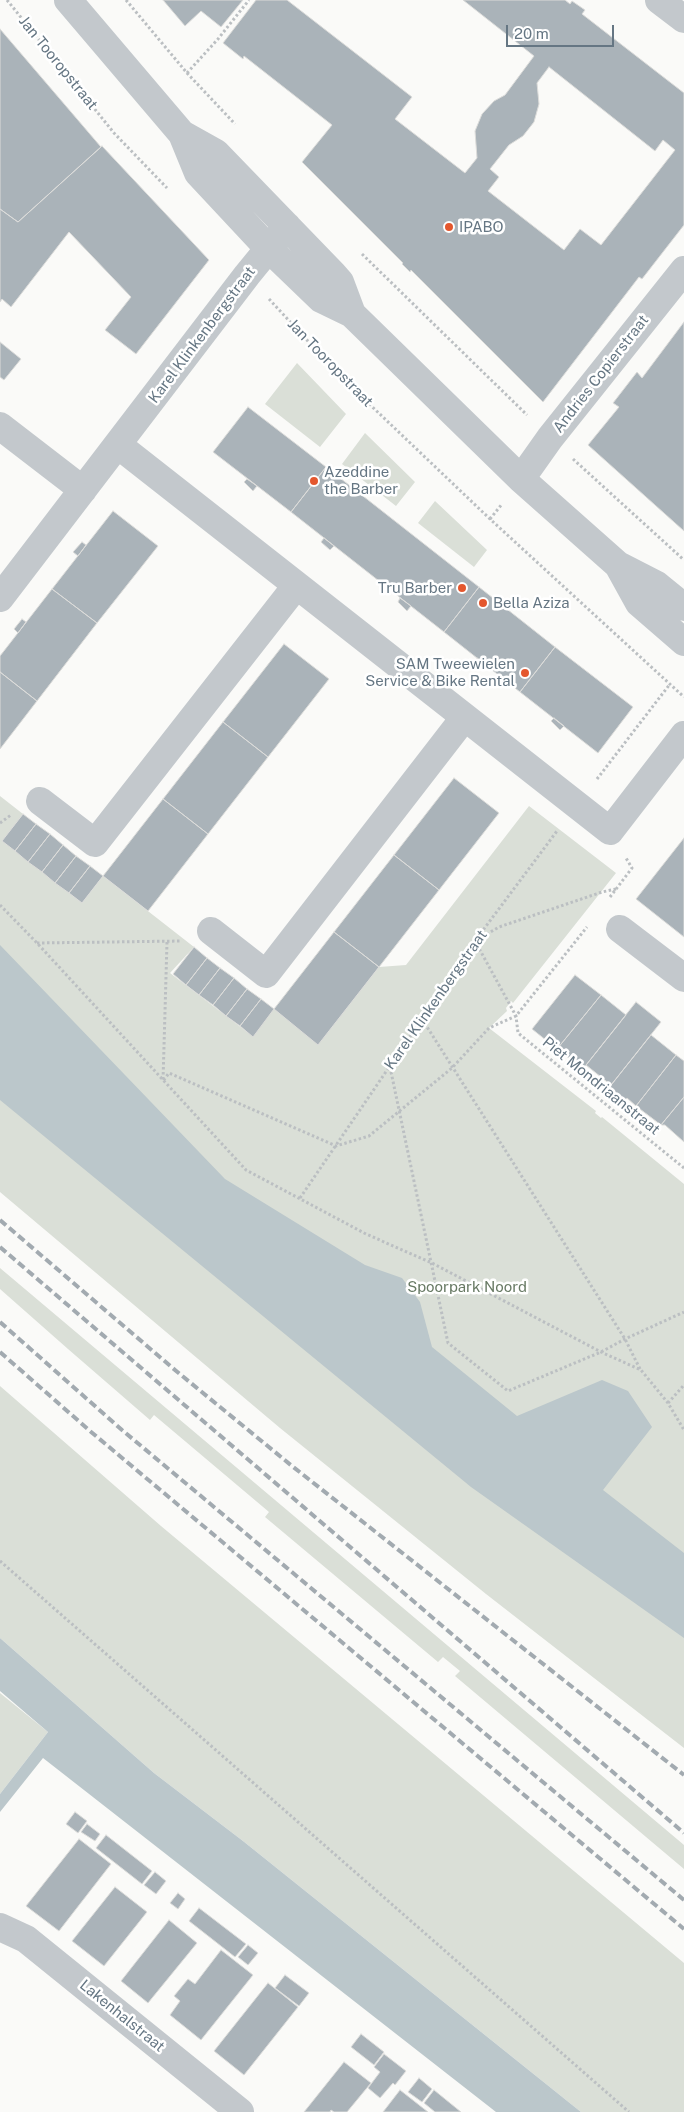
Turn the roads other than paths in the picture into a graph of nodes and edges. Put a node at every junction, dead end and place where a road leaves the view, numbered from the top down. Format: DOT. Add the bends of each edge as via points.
graph roads {
  1 [pos="68,0"];
  2 [pos="659,0"];
  3 [pos="684,19"];
  4 [pos="182,134"];
  5 [pos="287,226"];
  6 [pos="268,248"];
  7 [pos="684,270"];
  8 [pos="352,314"];
  9 [pos="0,426"];
  10 [pos="118,445"];
  11 [pos="521,480"];
  12 [pos="83,490"];
  13 [pos="618,565"];
  14 [pos="296,586"];
  15 [pos="0,598"];
  16 [pos="684,607"];
  17 [pos="684,642"];
  18 [pos="464,718"];
  19 [pos="684,735"];
  20 [pos="40,801"];
  21 [pos="609,920"];
  22 [pos="211,932"];
  23 [pos="684,978"];
  24 [pos="0,1927"];
  25 [pos="240,2112"];
  1 -- 4 [label="street"];
  2 -- 3 [label="street"];
  4 -- 5 [label="street" via="216,153"];
  4 -- 6 [label="street" via="198,173"];
  5 -- 6 [label="street, Karel Klinkenbergstraat"];
  5 -- 8 [label="street" via="340,282"];
  6 -- 8 [label="street" via="321,299"];
  6 -- 10 [label="street, Karel Klinkenbergstraat"];
  7 -- 11 [label="street, Andries Copierstraat" via="550,438"];
  8 -- 11 [label="street"];
  9 -- 12 [label="street"];
  10 -- 12 [label="street, Karel Klinkenbergstraat"];
  10 -- 14 [label="street"];
  11 -- 13 [label="street"];
  12 -- 15 [label="street, Karel Klinkenbergstraat"];
  13 -- 16 [label="street" via="658,585"];
  13 -- 17 [label="street" via="639,603"];
  14 -- 18 [label="street"];
  14 -- 20 [label="street" via="95,843"];
  18 -- 19 [label="street" via="610,831"];
  18 -- 22 [label="street" via="266,974"];
  21 -- 23 [label="street"];
  24 -- 25 [label="street, Lakenhalstraat" via="26,1939"];
}
